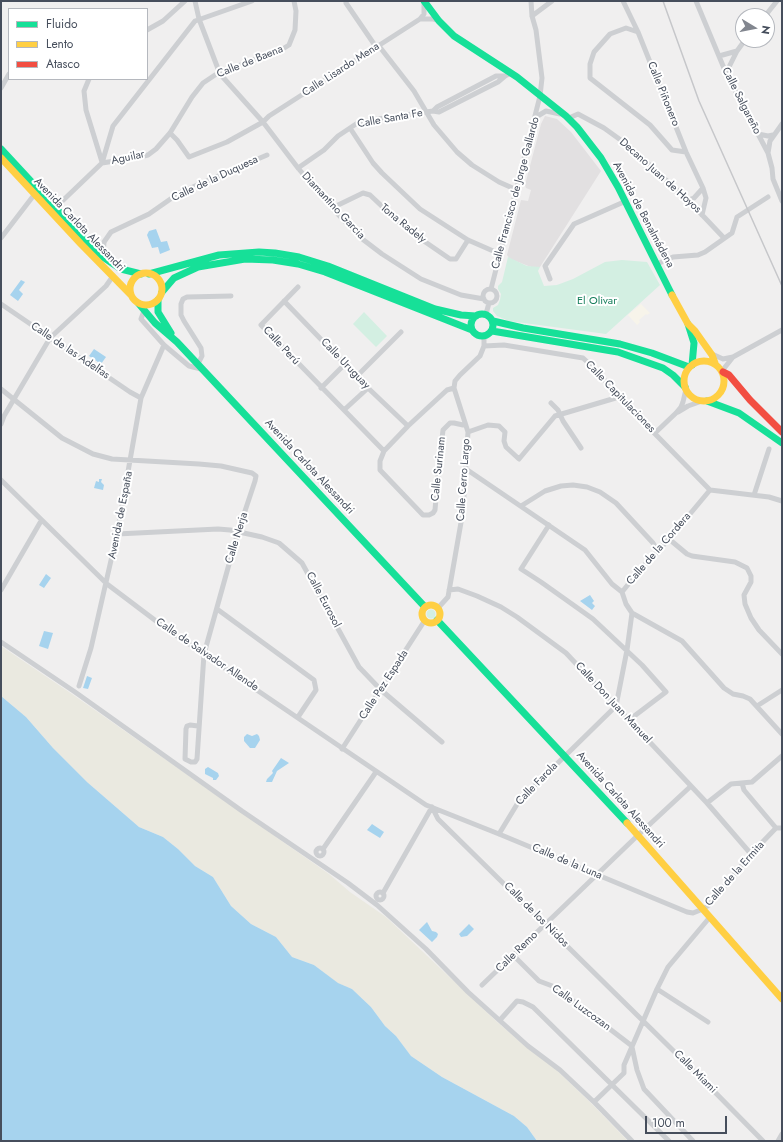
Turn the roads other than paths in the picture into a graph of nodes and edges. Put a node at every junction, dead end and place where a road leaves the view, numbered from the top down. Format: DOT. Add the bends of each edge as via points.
graph roads {
  1 [pos="185,1"];
  2 [pos="194,1"];
  3 [pos="252,1"];
  4 [pos="294,1"];
  5 [pos="424,1"];
  6 [pos="531,1"];
  7 [pos="552,1"];
  8 [pos="623,1"];
  9 [pos="696,1"];
  10 [pos="346,3"];
  11 [pos="532,16"];
  12 [pos="199,19"];
  13 [pos="420,19"];
  14 [pos="439,21"];
  15 [pos="148,29"];
  16 [pos="638,32"];
  17 [pos="379,46"];
  18 [pos="739,48"];
  19 [pos="737,51"];
  20 [pos="719,56"];
  21 [pos="726,73"];
  22 [pos="220,74"];
  23 [pos="508,74"];
  24 [pos="8,76"];
  25 [pos="89,80"];
  26 [pos="1,88"];
  27 [pos="540,96"];
  28 [pos="430,112"];
  29 [pos="536,117"];
  30 [pos="567,117"];
  31 [pos="263,122"];
  32 [pos="782,124"];
  33 [pos="350,128"];
  34 [pos="170,133"];
  35 [pos="758,134"];
  36 [pos="773,135"];
  37 [pos="1,149"];
  38 [pos="686,152"];
  39 [pos="768,153"];
  40 [pos="267,155"];
  41 [pos="1,158"];
  42 [pos="102,163"];
  43 [pos="13,167"];
  44 [pos="298,168"];
  45 [pos="703,188"];
  46 [pos="517,190"];
  47 [pos="34,195"];
  48 [pos="768,197"];
  49 [pos="688,200"];
  50 [pos="626,201"];
  51 [pos="782,201"];
  52 [pos="55,208"];
  53 [pos="332,208"];
  54 [pos="702,215"];
  55 [pos="1,238"];
  56 [pos="724,238"];
  57 [pos="468,240"];
  58 [pos="104,242"];
  59 [pos="89,244"];
  60 [pos="500,254"];
  61 [pos="103,257"];
  62 [pos="657,264"];
  63 [pos="141,274"];
  64 [pos="149,274"];
  65 [pos="113,276"];
  66 [pos="550,279"];
  67 [pos="298,287"];
  68 [pos="491,289"];
  69 [pos="162,292"];
  70 [pos="131,295"];
  71 [pos="231,296"];
  72 [pos="484,299"];
  73 [pos="158,300"];
  74 [pos="284,301"];
  75 [pos="489,303"];
  76 [pos="1,304"];
  77 [pos="139,304"];
  78 [pos="144,311"];
  79 [pos="486,314"];
  80 [pos="476,316"];
  81 [pos="493,321"];
  82 [pos="688,324"];
  83 [pos="472,330"];
  84 [pos="782,330"];
  85 [pos="492,331"];
  86 [pos="401,332"];
  87 [pos="484,336"];
  88 [pos="50,338"];
  89 [pos="177,342"];
  90 [pos="164,346"];
  91 [pos="484,346"];
  92 [pos="712,354"];
  93 [pos="733,357"];
  94 [pos="723,359"];
  95 [pos="346,364"];
  96 [pos="715,364"];
  97 [pos="691,366"];
  98 [pos="200,367"];
  99 [pos="722,372"];
  100 [pos="357,376"];
  101 [pos="321,388"];
  102 [pos="368,388"];
  103 [pos="454,388"];
  104 [pos="686,388"];
  105 [pos="1,389"];
  106 [pos="619,397"];
  107 [pos="141,398"];
  108 [pos="14,400"];
  109 [pos="705,401"];
  110 [pos="551,403"];
  111 [pos="344,410"];
  112 [pos="676,413"];
  113 [pos="560,414"];
  114 [pos="3,417"];
  115 [pos="465,423"];
  116 [pos="1,424"];
  117 [pos="408,426"];
  118 [pos="468,432"];
  119 [pos="782,432"];
  120 [pos="655,433"];
  121 [pos="782,442"];
  122 [pos="581,448"];
  123 [pos="769,450"];
  124 [pos="384,451"];
  125 [pos="131,460"];
  126 [pos="466,469"];
  127 [pos="1,480"];
  128 [pos="710,490"];
  129 [pos="754,495"];
  130 [pos="782,501"];
  131 [pos="521,506"];
  132 [pos="41,521"];
  133 [pos="549,525"];
  134 [pos="238,532"];
  135 [pos="117,534"];
  136 [pos="669,539"];
  137 [pos="658,551"];
  138 [pos="107,584"];
  139 [pos="1,590"];
  140 [pos="449,590"];
  141 [pos="622,592"];
  142 [pos="425,607"];
  143 [pos="438,608"];
  144 [pos="217,609"];
  145 [pos="632,613"];
  146 [pos="425,620"];
  147 [pos="437,620"];
  148 [pos="1,642"];
  149 [pos="627,650"];
  150 [pos="204,654"];
  151 [pos="782,654"];
  152 [pos="79,686"];
  153 [pos="381,690"];
  154 [pos="782,690"];
  155 [pos="616,706"];
  156 [pos="757,706"];
  157 [pos="298,718"];
  158 [pos="629,720"];
  159 [pos="198,726"];
  160 [pos="782,734"];
  161 [pos="442,742"];
  162 [pos="342,749"];
  163 [pos="565,756"];
  164 [pos="782,756"];
  165 [pos="376,772"];
  166 [pos="742,783"];
  167 [pos="691,786"];
  168 [pos="707,804"];
  169 [pos="432,807"];
  170 [pos="776,828"];
  171 [pos="782,828"];
  172 [pos="499,834"];
  173 [pos="638,835"];
  174 [pos="323,849"];
  175 [pos="751,854"];
  176 [pos="598,875"];
  177 [pos="383,893"];
  178 [pos="704,909"];
  179 [pos="710,917"];
  180 [pos="546,924"];
  181 [pos="513,955"];
  182 [pos="482,985"];
  183 [pos="657,989"];
  184 [pos="782,999"];
  185 [pos="500,1020"];
  186 [pos="643,1021"];
  187 [pos="708,1022"];
  188 [pos="632,1046"];
  189 [pos="611,1086"];
  190 [pos="594,1102"];
  191 [pos="782,1134"];
  192 [pos="632,1141"];
  193 [pos="669,1141"];
  194 [pos="693,1141"];
  195 [pos="763,1141"];
  196 [pos="778,1141"];
  1 -- 15 [label="street" via="163,21"];
  2 -- 12 [label="street"];
  3 -- 12 [label="street"];
  4 -- 22 [label="street, Calle de Baena" via="295,30 289,45"];
  5 -- 13 [label="street" via="424,14"];
  5 -- 14 [label="main road, Avenida de Benalmádena"];
  6 -- 11 [label="street, Calle Francisco de Jorge Gallardo"];
  7 -- 11 [label="street"];
  8 -- 16 [label="street, Calle Piñonero"];
  9 -- 20 [label="street, Calle Salgareño"];
  10 -- 17 [label="street" via="374,44"];
  11 -- 27 [label="street, Calle Francisco de Jorge Gallardo" via="542,78"];
  12 -- 22 [label="street"];
  12 -- 42 [label="street" via="194,20 113,126"];
  13 -- 14 [label="street"];
  13 -- 17 [label="street, Calle Lisardo Mena"];
  14 -- 23 [label="main road, Avenida de Benalmádena" via="454,36"];
  16 -- 38 [label="street, Calle Piñonero"];
  16 -- 38 [label="street" via="626,28 610,34 594,52 590,64 590,78 650,125 672,150"];
  17 -- 28 [label="street"];
  17 -- 31 [label="street, Calle Lisardo Mena"];
  18 -- 19 [label="street"];
  19 -- 20 [label="street"];
  19 -- 21 [label="street"];
  20 -- 21 [label="street, Calle Salgareño"];
  21 -- 35 [label="street, Calle Salgareño"];
  22 -- 31 [label="street, Diamantino Garcia"];
  22 -- 34 [label="street, Calle de Baena" via="203,83"];
  23 -- 27 [label="main road, Avenida de Benalmádena"];
  23 -- 28 [label="street, Calle Santa Fe" via="496,76"];
  24 -- 26 [label="street"];
  25 -- 42 [label="street" via="84,91 86,110"];
  27 -- 29 [label="street, Calle Francisco de Jorge Gallardo"];
  27 -- 30 [label="main road, Avenida de Benalmádena"];
  28 -- 33 [label="street, Calle Santa Fe" via="371,120"];
  28 -- 46 [label="street" via="434,125 457,152 472,165 507,187"];
  29 -- 30 [label="street" via="546,111"];
  29 -- 46 [label="street, Calle Francisco de Jorge Gallardo"];
  30 -- 49 [label="street, Decano Juan de Hoyos" via="578,114 604,128 629,146"];
  30 -- 50 [label="main road, Avenida de Benalmádena" via="601,158"];
  31 -- 34 [label="street" via="227,142 190,157"];
  31 -- 44 [label="street, Diamantino Garcia"];
  32 -- 36 [label="street"];
  33 -- 44 [label="street, Calle Santa Fe"];
  33 -- 57 [label="street" via="382,174 420,209"];
  34 -- 42 [label="street, Aguilar" via="148,154 134,159"];
  35 -- 36 [label="street"];
  35 -- 39 [label="street, Calle Salgareño"];
  36 -- 39 [label="street"];
  37 -- 43 [label="main road"];
  38 -- 45 [label="street, Calle Piñonero"];
  39 -- 51 [label="street, Calle Salgareño" via="773,179"];
  40 -- 58 [label="street, Calle de la Duquesa" via="179,193 148,214 111,232"];
  41 -- 43 [label="main road"];
  42 -- 52 [label="street, Aguilar"];
  43 -- 47 [label="main road, Avenida Carlota Alessandri"];
  43 -- 52 [label="main road, Avenida Carlota Alessandri"];
  44 -- 53 [label="street, Diamantino Garcia"];
  45 -- 49 [label="street" via="694,198"];
  45 -- 54 [label="street, Calle Piñonero" via="706,198"];
  46 -- 60 [label="street, Calle Francisco de Jorge Gallardo"];
  47 -- 55 [label="street"];
  47 -- 65 [label="main road, Avenida Carlota Alessandri"];
  48 -- 56 [label="street" via="737,217 732,233"];
  49 -- 54 [label="street, Decano Juan de Hoyos"];
  50 -- 62 [label="main road, Avenida de Benalmádena"];
  50 -- 66 [label="street" via="570,227 545,266"];
  52 -- 59 [label="main road, Avenida Carlota Alessandri"];
  53 -- 57 [label="street, Tona Radely" via="363,192 370,195 405,228 450,259 456,259"];
  53 -- 72 [label="street, Diamantino Garcia" via="366,242 421,279 461,295"];
  54 -- 56 [label="street, Decano Juan de Hoyos"];
  56 -- 62 [label="street" via="698,255 673,257"];
  57 -- 60 [label="street"];
  58 -- 59 [label="street"];
  58 -- 61 [label="street"];
  59 -- 61 [label="main road, Avenida Carlota Alessandri"];
  60 -- 68 [label="street, Calle Francisco de Jorge Gallardo"];
  61 -- 63 [label="main road, Avenida Carlota Alessandri" via="121,269"];
  62 -- 82 [label="main road, Avenida de Benalmádena"];
  63 -- 64 [label="main road"];
  63 -- 70 [label="main road" via="133,281"];
  64 -- 69 [label="main road" via="158,278"];
  64 -- 80 [label="main road" via="219,255 275,252 328,266 435,309"];
  65 -- 70 [label="main road, Avenida Carlota Alessandri"];
  65 -- 88 [label="street" via="106,286"];
  67 -- 74 [label="street, Calle Perú"];
  68 -- 72 [label="street" via="484,293"];
  68 -- 75 [label="street" via="496,296 494,302"];
  69 -- 73 [label="main road"];
  69 -- 83 [label="main road" via="174,278 198,267 245,259 273,260 325,272"];
  70 -- 77 [label="main road"];
  71 -- 98 [label="street" via="183,299 181,315 201,348"];
  72 -- 75 [label="street"];
  73 -- 77 [label="main road" via="149,305"];
  73 -- 89 [label="main road, Avenida Carlota Alessandri" via="158,312"];
  74 -- 95 [label="street, Calle Uruguay"];
  74 -- 101 [label="street, Calle Perú" via="261,325"];
  75 -- 79 [label="street"];
  76 -- 88 [label="street, Calle de las Adelfas"];
  77 -- 78 [label="main road, Avenida Carlota Alessandri"];
  78 -- 89 [label="main road, Avenida Carlota Alessandri"];
  78 -- 90 [label="street" via="141,319"];
  79 -- 80 [label="main road"];
  79 -- 81 [label="main road"];
  80 -- 83 [label="main road" via="472,320"];
  81 -- 85 [label="main road"];
  81 -- 97 [label="main road" via="620,344"];
  82 -- 92 [label="main road, Avenida de Benalmádena"];
  82 -- 97 [label="main road, Avenida de Benalmádena" via="694,342"];
  83 -- 87 [label="main road" via="477,336"];
  84 -- 93 [label="street"];
  85 -- 87 [label="main road"];
  85 -- 104 [label="main road" via="625,354 663,368"];
  86 -- 100 [label="street"];
  87 -- 91 [label="street"];
  88 -- 107 [label="street, Calle de las Adelfas"];
  88 -- 108 [label="street"];
  89 -- 98 [label="main road, Avenida Carlota Alessandri"];
  90 -- 98 [label="street" via="189,366"];
  90 -- 107 [label="street, Avenida de España"];
  91 -- 103 [label="street" via="480,356 455,381"];
  91 -- 106 [label="street, Calle Capitulaciones" via="504,345 583,358"];
  92 -- 94 [label="street"];
  92 -- 96 [label="main road, Avenida de Benalmádena"];
  93 -- 94 [label="street"];
  93 -- 99 [label="street"];
  94 -- 96 [label="street"];
  95 -- 100 [label="street, Calle Uruguay"];
  95 -- 101 [label="street"];
  96 -- 97 [label="main road" via="703,360"];
  96 -- 99 [label="main road"];
  97 -- 104 [label="main road" via="684,377"];
  98 -- 142 [label="main road, Avenida Carlota Alessandri"];
  99 -- 109 [label="main road" via="722,391 713,399"];
  99 -- 119 [label="main road" via="729,375"];
  100 -- 102 [label="street, Calle Uruguay"];
  101 -- 111 [label="street, Calle Perú"];
  102 -- 111 [label="street"];
  102 -- 117 [label="street, Calle Uruguay"];
  103 -- 115 [label="street, Calle Cerro Largo"];
  103 -- 117 [label="street" via="447,390"];
  104 -- 109 [label="main road" via="692,397"];
  104 -- 112 [label="street" via="683,402"];
  105 -- 108 [label="street"];
  106 -- 113 [label="street"];
  106 -- 120 [label="street, Calle Capitulaciones"];
  107 -- 125 [label="street, Avenida de España"];
  108 -- 114 [label="street"];
  108 -- 125 [label="street" via="62,438 93,454"];
  109 -- 112 [label="street"];
  109 -- 121 [label="main road" via="739,413"];
  110 -- 113 [label="street"];
  111 -- 124 [label="street, Calle Perú"];
  112 -- 120 [label="street"];
  113 -- 118 [label="street" via="555,416 518,459 506,447 504,432 499,426 488,425"];
  113 -- 122 [label="street"];
  114 -- 116 [label="street"];
  115 -- 118 [label="street, Calle Cerro Largo"];
  115 -- 124 [label="street, Calle Surinam" via="450,424 443,430 435,510 429,515 423,515 380,470"];
  117 -- 124 [label="street"];
  118 -- 126 [label="street, Calle Cerro Largo"];
  120 -- 128 [label="street, Calle Capitulaciones"];
  123 -- 129 [label="street"];
  125 -- 134 [label="street, Calle Nerja" via="221,466 252,473 256,476 255,481"];
  125 -- 135 [label="street, Avenida de España"];
  126 -- 131 [label="street"];
  126 -- 140 [label="street, Calle Cerro Largo" via="463,512"];
  127 -- 132 [label="street, Calle de Salvador Allende"];
  128 -- 129 [label="street"];
  128 -- 136 [label="street, Calle de la Cordera"];
  129 -- 130 [label="street"];
  131 -- 133 [label="street"];
  131 -- 137 [label="street" via="546,491 561,486 587,487 616,503 654,542"];
  132 -- 138 [label="street, Calle de Salvador Allende"];
  132 -- 139 [label="street"];
  133 -- 141 [label="street" via="585,550 612,584"];
  133 -- 149 [label="street" via="521,570 594,619"];
  134 -- 135 [label="street, Calle Eurosol" via="218,530"];
  134 -- 144 [label="street, Calle Nerja"];
  134 -- 153 [label="street, Calle Eurosol" via="278,543 302,562 359,667"];
  135 -- 138 [label="street, Avenida de España"];
  136 -- 137 [label="street, Calle de la Cordera"];
  136 -- 151 [label="street" via="692,556 735,562 747,568 752,576 744,595 750,618"];
  137 -- 141 [label="street, Calle de la Cordera"];
  138 -- 150 [label="street, Calle de Salvador Allende"];
  138 -- 152 [label="street, Avenida de España" via="92,648"];
  140 -- 143 [label="street, Calle Cerro Largo" via="448,597"];
  140 -- 155 [label="street, Calle Don Juan Manuel" via="458,589 477,596 517,617 566,653"];
  141 -- 145 [label="street, Calle de la Cordera"];
  142 -- 143 [label="main road" via="431,605"];
  142 -- 146 [label="main road" via="422,613"];
  143 -- 147 [label="main road" via="440,614"];
  144 -- 150 [label="street, Calle Nerja"];
  144 -- 157 [label="street" via="314,680 316,690"];
  145 -- 149 [label="street"];
  145 -- 156 [label="street" via="682,641 724,688 733,694 750,699"];
  146 -- 147 [label="main road"];
  146 -- 153 [label="street, Calle Pez Espada"];
  147 -- 163 [label="main road, Avenida Carlota Alessandri"];
  148 -- 185 [label="street" via="348,883 415,939"];
  149 -- 155 [label="street"];
  149 -- 158 [label="street" via="666,692"];
  150 -- 157 [label="street, Calle de Salvador Allende"];
  150 -- 159 [label="street, Calle Nerja"];
  153 -- 161 [label="street, Calle Eurosol"];
  153 -- 162 [label="street, Calle Pez Espada"];
  154 -- 156 [label="street"];
  155 -- 158 [label="street, Calle Don Juan Manuel"];
  155 -- 163 [label="street"];
  156 -- 160 [label="street"];
  157 -- 162 [label="street, Calle de Salvador Allende"];
  158 -- 167 [label="street, Calle Don Juan Manuel"];
  159 -- 159 [label="street, Calle Nerja" via="190,725 186,729 185,759 191,762 197,759"];
  162 -- 165 [label="street, Calle de Salvador Allende"];
  163 -- 172 [label="street, Calle Farola" via="519,801"];
  163 -- 173 [label="main road, Avenida Carlota Alessandri"];
  164 -- 166 [label="street" via="752,782"];
  165 -- 169 [label="street, Calle de Salvador Allende"];
  165 -- 174 [label="street"];
  166 -- 168 [label="street" via="731,784"];
  166 -- 170 [label="street" via="744,790"];
  167 -- 168 [label="street, Calle Don Juan Manuel"];
  167 -- 173 [label="street, Calle Remo"];
  168 -- 175 [label="street, Calle Don Juan Manuel"];
  169 -- 172 [label="street, Calle de la Luna"];
  169 -- 177 [label="street"];
  169 -- 180 [label="street, Calle de los Nidos" via="438,819"];
  170 -- 171 [label="street"];
  170 -- 175 [label="street, Calle de la Ermita"];
  172 -- 176 [label="street, Calle de la Luna"];
  173 -- 176 [label="street, Calle Remo"];
  173 -- 178 [label="main road, Avenida Carlota Alessandri"];
  175 -- 178 [label="street, Calle de la Ermita"];
  176 -- 178 [label="street, Calle de la Luna" via="687,912 693,913"];
  176 -- 180 [label="street, Calle Remo"];
  178 -- 179 [label="main road, Avenida Carlota Alessandri"];
  179 -- 183 [label="street" via="668,967"];
  179 -- 184 [label="main road, Avenida Carlota Alessandri"];
  180 -- 181 [label="street, Calle Remo"];
  180 -- 186 [label="street, Calle de los Nidos"];
  181 -- 182 [label="street, Calle Remo"];
  181 -- 188 [label="street, Calle Luzcozan" via="539,981 555,987"];
  183 -- 186 [label="street"];
  183 -- 187 [label="street"];
  185 -- 189 [label="street" via="517,1001 533,1007"];
  185 -- 190 [label="street"];
  186 -- 188 [label="street"];
  186 -- 195 [label="street, Calle Miami"];
  188 -- 189 [label="street" via="624,1065 624,1073"];
  188 -- 194 [label="street" via="644,1089"];
  189 -- 190 [label="street"];
  189 -- 193 [label="street"];
  190 -- 192 [label="street"];
  191 -- 196 [label="street"];
}
